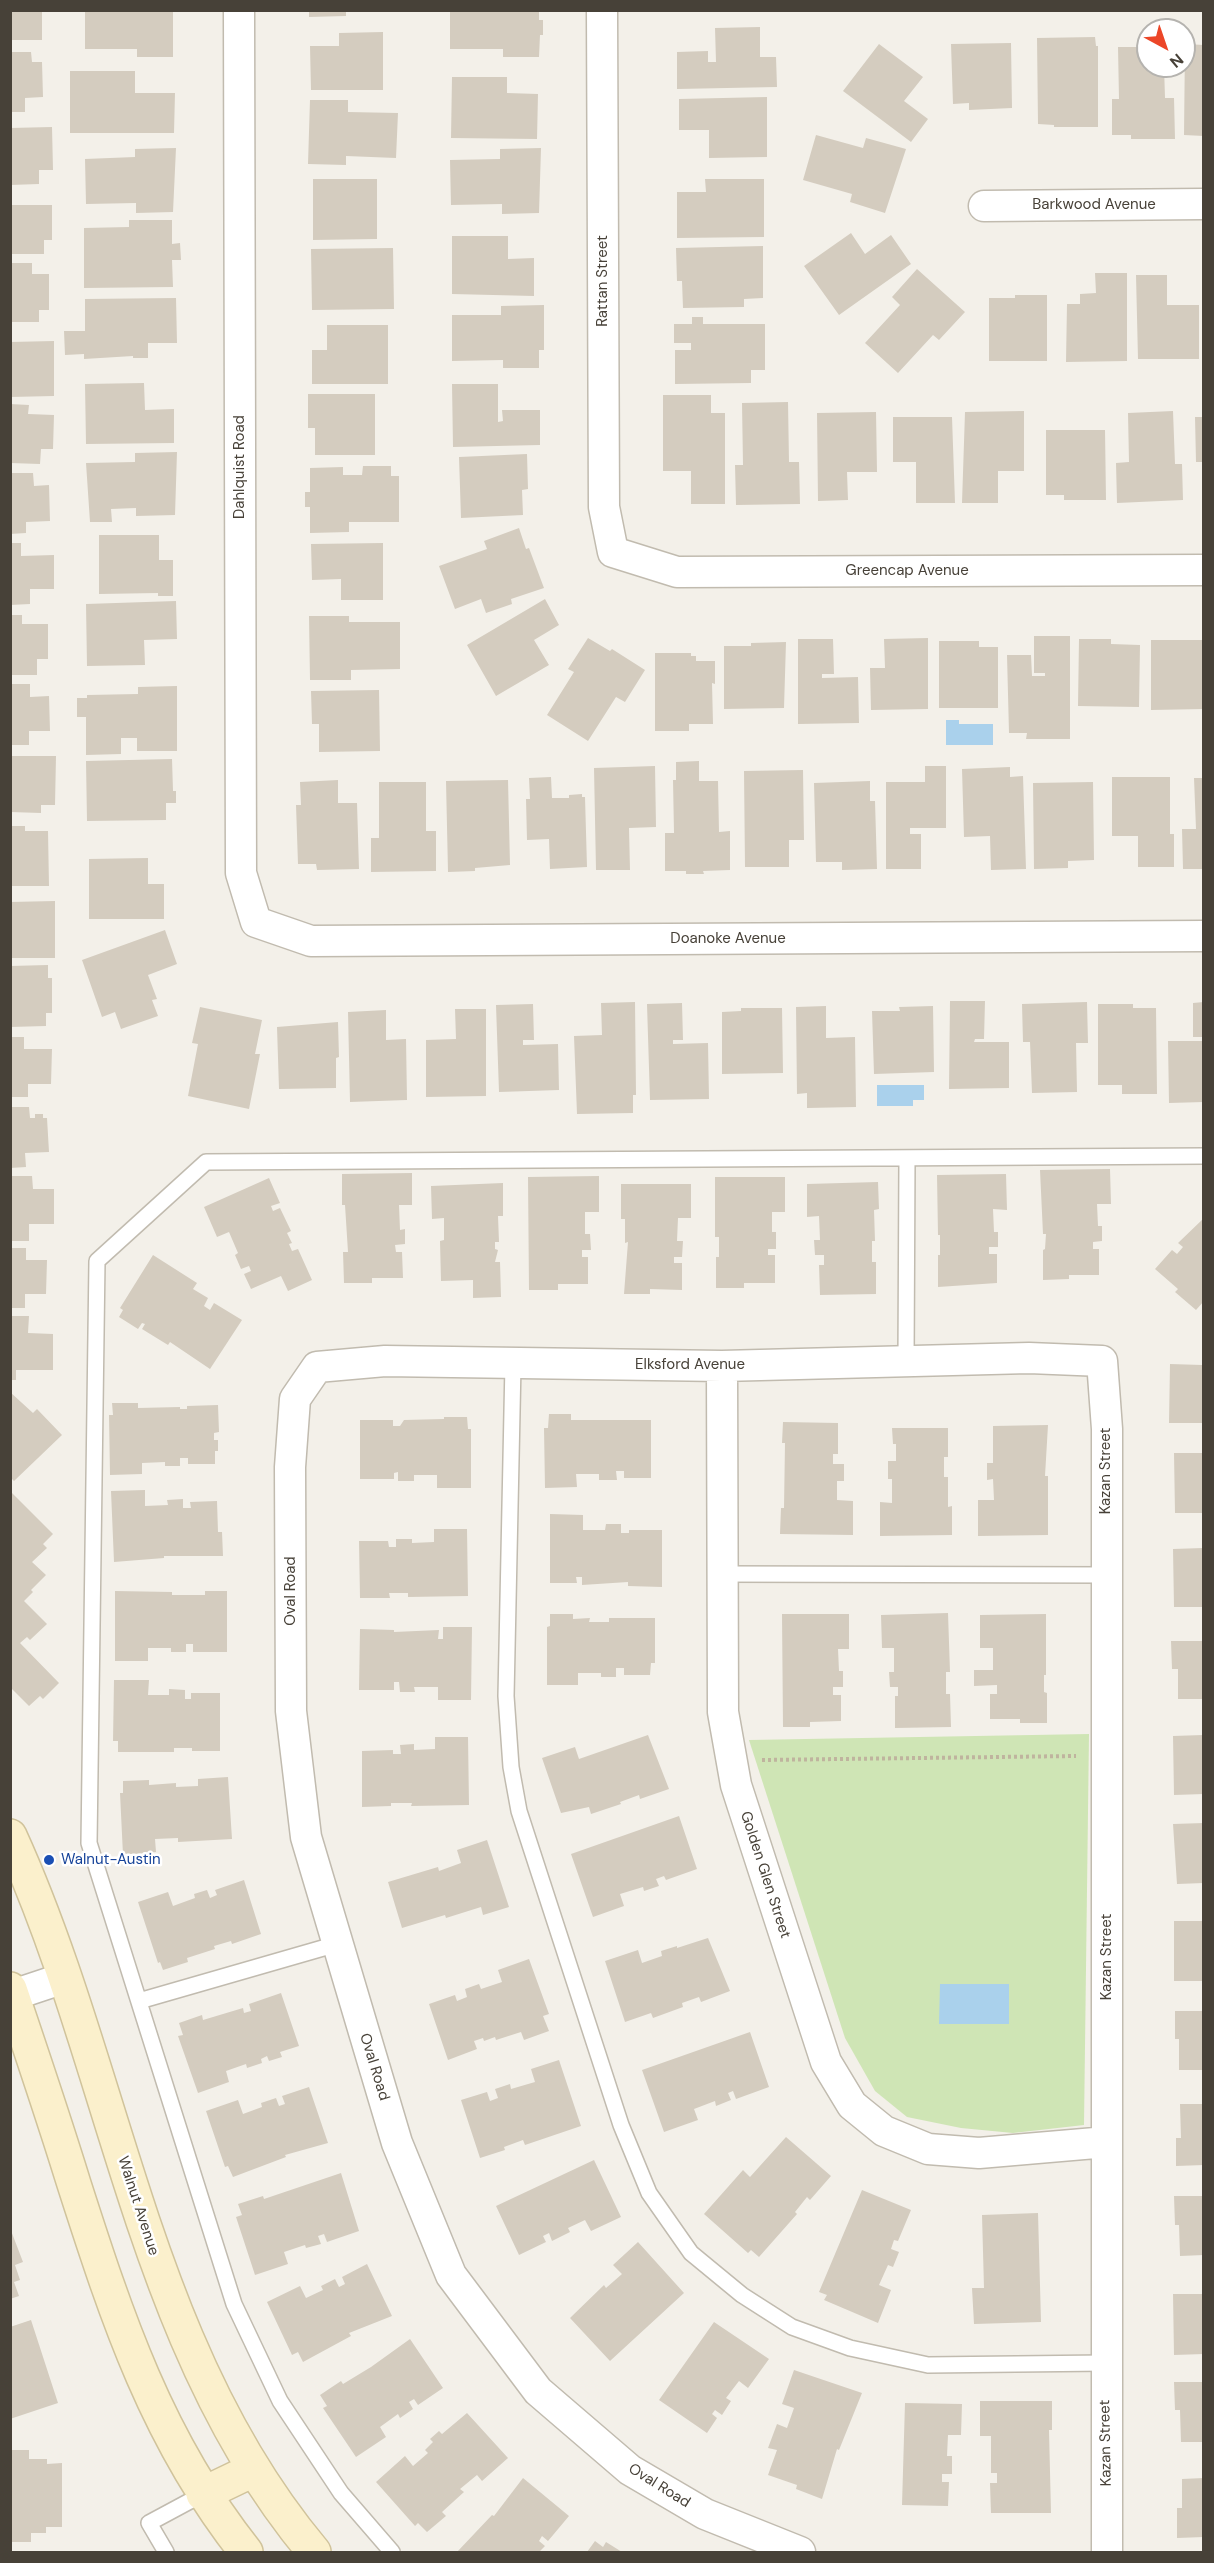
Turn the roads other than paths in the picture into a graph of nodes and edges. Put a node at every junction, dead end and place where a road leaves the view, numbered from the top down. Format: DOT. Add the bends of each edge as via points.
graph roads {
  1 [pos="239,10"];
  2 [pos="602,10"];
  3 [pos="1203,204"];
  4 [pos="984,206"];
  5 [pos="613,552"];
  6 [pos="1203,570"];
  7 [pos="256,922"];
  8 [pos="1203,936"];
  9 [pos="1203,1156"];
  10 [pos="907,1158"];
  11 [pos="906,1361"];
  12 [pos="1102,1361"];
  13 [pos="513,1364"];
  14 [pos="722,1366"];
  15 [pos="295,1399"];
  16 [pos="723,1574"];
  17 [pos="1107,1575"];
  18 [pos="10,1836"];
  19 [pos="337,1944"];
  20 [pos="64,1978"];
  21 [pos="11,1994"];
  22 [pos="139,2001"];
  23 [pos="1107,2142"];
  24 [pos="1106,2363"];
  25 [pos="253,2470"];
  26 [pos="203,2494"];
  27 [pos="166,2553"];
  28 [pos="246,2553"];
  29 [pos="314,2553"];
  30 [pos="392,2553"];
  31 [pos="800,2553"];
  32 [pos="1107,2553"];
  1 -- 7 [label="street, Dahlquist Road" via="241,873"];
  2 -- 5 [label="street, Rattan Street" via="604,507"];
  3 -- 4 [label="street, Barkwood Avenue"];
  5 -- 6 [label="street, Greencap Avenue" via="676,572"];
  7 -- 8 [label="street, Doanoke Avenue" via="311,941"];
  9 -- 10 [label="lane"];
  10 -- 11 [label="lane"];
  10 -- 22 [label="lane" via="206,1162 97,1261 89,1843"];
  11 -- 12 [label="street, Elksford Avenue"];
  11 -- 14 [label="street, Elksford Avenue"];
  12 -- 17 [label="street, Kazan Street" via="1107,1429"];
  13 -- 14 [label="street, Elksford Avenue"];
  13 -- 15 [label="street, Elksford Avenue" via="385,1361 317,1367"];
  13 -- 24 [label="lane" via="506,1696 511,1767 526,1834 621,2124 649,2193 691,2253 742,2295 792,2327 850,2348 928,2365"];
  14 -- 16 [label="street, Golden Glen Street"];
  15 -- 19 [label="street, Oval Road" via="290,1467 291,1711 306,1837"];
  16 -- 17 [label="lane"];
  16 -- 23 [label="street, Golden Glen Street" via="723,1712 736,1785 826,2062 852,2105 884,2131 928,2150 979,2153"];
  17 -- 23 [label="street, Kazan Street"];
  18 -- 20 [label="main road, Walnut Avenue"];
  19 -- 22 [label="lane"];
  19 -- 31 [label="street, Oval Road" via="397,2143 450,2274 538,2391 630,2470 705,2514"];
  20 -- 21 [label="street"];
  20 -- 25 [label="main road, Walnut Avenue" via="178,2320 209,2390"];
  21 -- 26 [label="main road" via="122,2327 153,2402"];
  22 -- 30 [label="lane" via="234,2304 280,2401 341,2493"];
  23 -- 24 [label="street, Kazan Street"];
  24 -- 32 [label="street, Kazan Street"];
  25 -- 26 [label="main road"];
  25 -- 29 [label="main road, Walnut Avenue"];
  26 -- 27 [label="lane" via="149,2523"];
  26 -- 28 [label="main road"];
}
